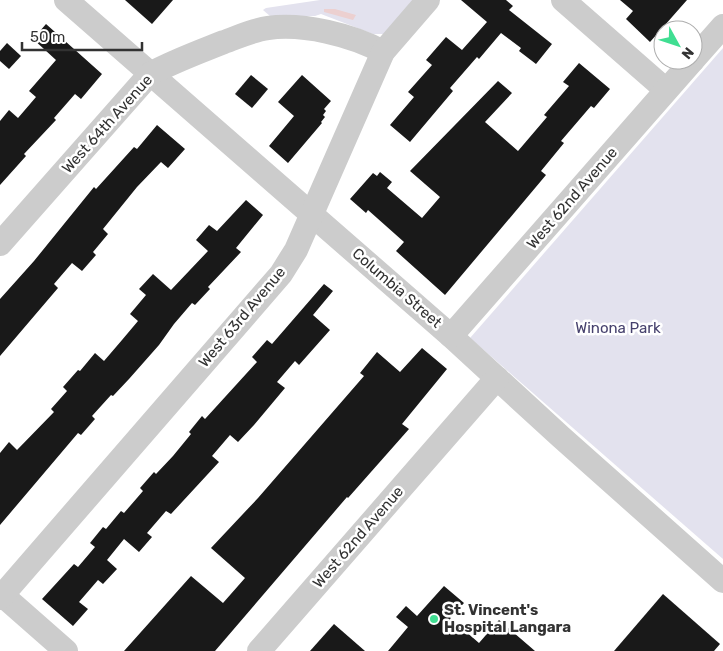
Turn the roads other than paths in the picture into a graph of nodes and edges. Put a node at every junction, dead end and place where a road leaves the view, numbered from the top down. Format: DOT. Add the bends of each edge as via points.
graph roads {
  1 [pos="66,0"];
  2 [pos="428,0"];
  3 [pos="563,0"];
  4 [pos="723,26"];
  5 [pos="703,49"];
  6 [pos="383,52"];
  7 [pos="684,70"];
  8 [pos="150,74"];
  9 [pos="666,90"];
  10 [pos="312,215"];
  11 [pos="0,244"];
  12 [pos="451,336"];
  13 [pos="497,378"];
  14 [pos="723,581"];
  15 [pos="1,595"];
  16 [pos="66,651"];
  17 [pos="259,651"];
  1 -- 8 [label="street, Columbia Street"];
  2 -- 6 [label="street, West 63rd Avenue"];
  3 -- 9 [label="street"];
  4 -- 5 [label="street, West 62nd Avenue"];
  6 -- 8 [label="street, West 64th Avenue" via="366,43 328,33 268,28 174,61"];
  6 -- 10 [label="street, West 63rd Avenue"];
  7 -- 9 [label="street, West 62nd Avenue"];
  8 -- 10 [label="street, Columbia Street"];
  8 -- 11 [label="street, West 64th Avenue"];
  9 -- 12 [label="street, West 62nd Avenue"];
  10 -- 12 [label="street, Columbia Street"];
  10 -- 15 [label="street, West 63rd Avenue" via="281,274"];
  12 -- 13 [label="street, Columbia Street"];
  13 -- 14 [label="street, Columbia Street"];
  13 -- 17 [label="street, West 62nd Avenue"];
  15 -- 16 [label="street"];
}
